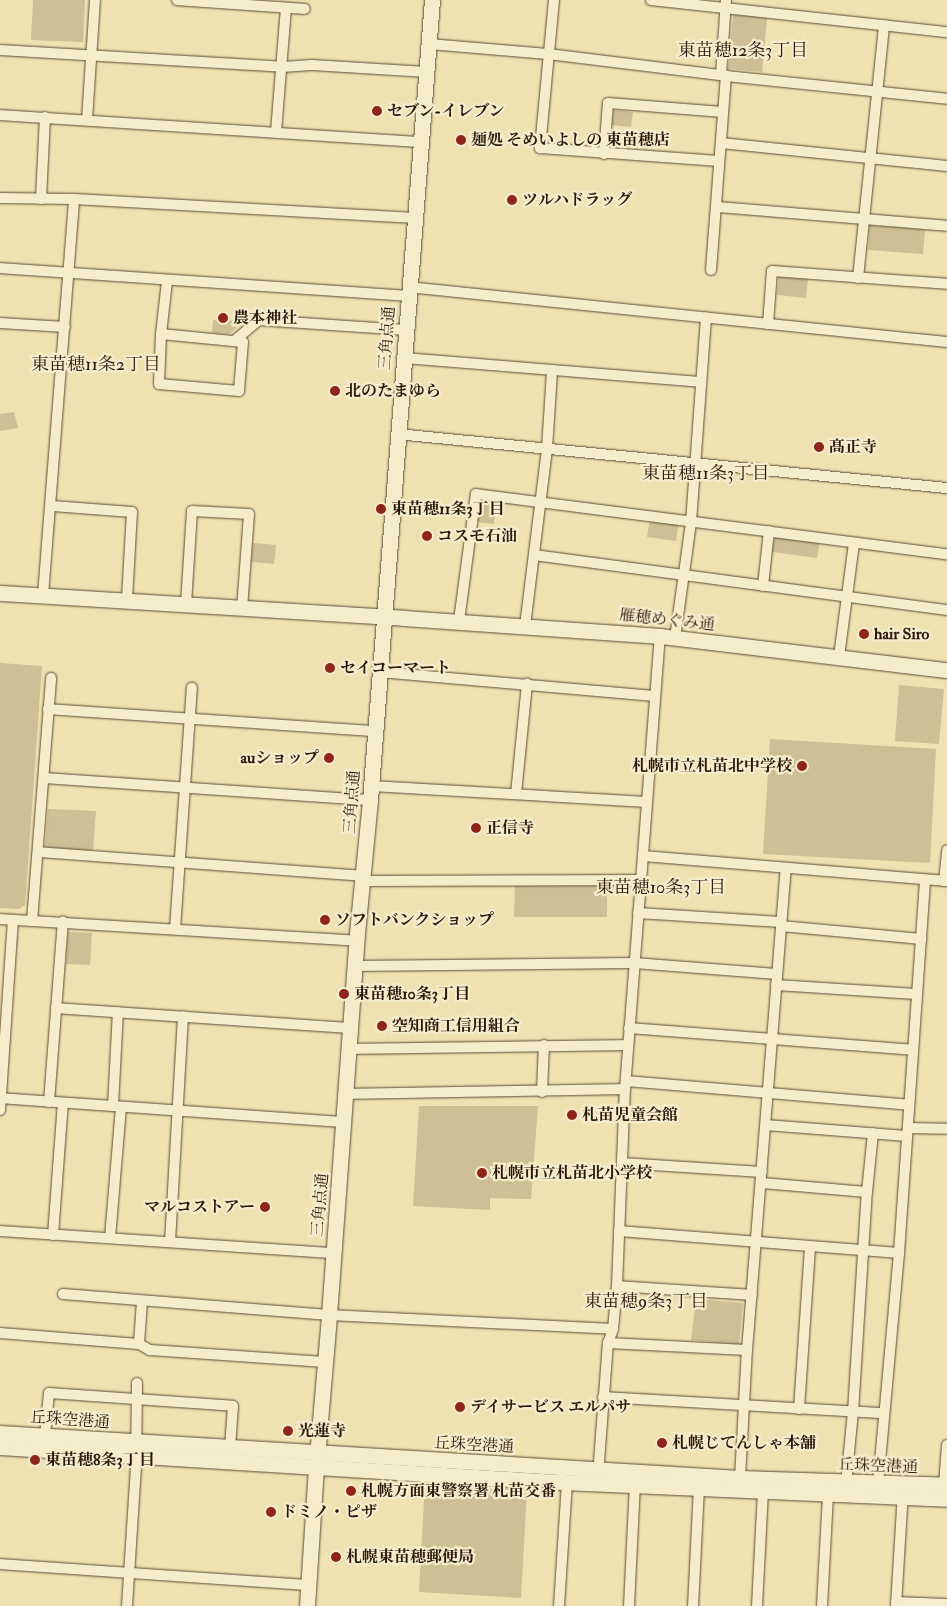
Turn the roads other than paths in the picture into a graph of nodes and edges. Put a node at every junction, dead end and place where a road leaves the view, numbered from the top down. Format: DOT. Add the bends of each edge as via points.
graph roads {
  1 [pos="95,0"];
  2 [pos="177,0"];
  3 [pos="432,0"];
  4 [pos="554,0"];
  5 [pos="651,0"];
  6 [pos="244,2"];
  7 [pos="726,4"];
  8 [pos="286,8"];
  9 [pos="305,9"];
  10 [pos="884,25"];
  11 [pos="947,32"];
  12 [pos="429,44"];
  13 [pos="0,50"];
  14 [pos="548,54"];
  15 [pos="91,56"];
  16 [pos="282,67"];
  17 [pos="427,72"];
  18 [pos="723,76"];
  19 [pos="877,90"];
  20 [pos="947,99"];
  21 [pos="723,112"];
  22 [pos="0,115"];
  23 [pos="45,118"];
  24 [pos="87,120"];
  25 [pos="276,132"];
  26 [pos="421,142"];
  27 [pos="721,143"];
  28 [pos="604,154"];
  29 [pos="870,159"];
  30 [pos="719,161"];
  31 [pos="947,166"];
  32 [pos="0,198"];
  33 [pos="41,199"];
  34 [pos="74,199"];
  35 [pos="717,207"];
  36 [pos="415,218"];
  37 [pos="864,219"];
  38 [pos="947,226"];
  39 [pos="0,268"];
  40 [pos="711,270"];
  41 [pos="69,274"];
  42 [pos="858,278"];
  43 [pos="167,281"];
  44 [pos="947,284"];
  45 [pos="408,292"];
  46 [pos="706,318"];
  47 [pos="0,323"];
  48 [pos="768,324"];
  49 [pos="65,327"];
  50 [pos="405,330"];
  51 [pos="161,334"];
  52 [pos="234,341"];
  53 [pos="947,342"];
  54 [pos="403,358"];
  55 [pos="552,371"];
  56 [pos="701,382"];
  57 [pos="397,434"];
  58 [pos="547,449"];
  59 [pos="695,464"];
  60 [pos="947,488"];
  61 [pos="541,502"];
  62 [pos="52,506"];
  63 [pos="691,522"];
  64 [pos="769,531"];
  65 [pos="854,543"];
  66 [pos="947,554"];
  67 [pos="534,555"];
  68 [pos="685,575"];
  69 [pos="762,586"];
  70 [pos="0,593"];
  71 [pos="43,595"];
  72 [pos="846,597"];
  73 [pos="127,600"];
  74 [pos="186,604"];
  75 [pos="242,609"];
  76 [pos="947,610"];
  77 [pos="383,616"];
  78 [pos="459,621"];
  79 [pos="525,626"];
  80 [pos="668,637"];
  81 [pos="839,657"];
  82 [pos="947,670"];
  83 [pos="379,672"];
  84 [pos="51,678"];
  85 [pos="528,684"];
  86 [pos="192,688"];
  87 [pos="655,696"];
  88 [pos="48,709"];
  89 [pos="189,718"];
  90 [pos="374,731"];
  91 [pos="44,778"];
  92 [pos="186,789"];
  93 [pos="370,793"];
  94 [pos="516,794"];
  95 [pos="647,802"];
  96 [pos="947,850"];
  97 [pos="38,852"];
  98 [pos="643,856"];
  99 [pos="179,864"];
  100 [pos="786,869"];
  101 [pos="363,879"];
  102 [pos="641,880"];
  103 [pos="926,880"];
  104 [pos="946,881"];
  105 [pos="638,913"];
  106 [pos="0,919"];
  107 [pos="14,920"];
  108 [pos="32,921"];
  109 [pos="63,922"];
  110 [pos="781,924"];
  111 [pos="175,929"];
  112 [pos="921,939"];
  113 [pos="356,941"];
  114 [pos="634,963"];
  115 [pos="354,966"];
  116 [pos="777,974"];
  117 [pos="776,985"];
  118 [pos="916,994"];
  119 [pos="4,999"];
  120 [pos="56,1008"];
  121 [pos="118,1012"];
  122 [pos="183,1016"];
  123 [pos="352,1028"];
  124 [pos="630,1028"];
  125 [pos="772,1041"];
  126 [pos="544,1045"];
  127 [pos="628,1045"];
  128 [pos="350,1049"];
  129 [pos="912,1050"];
  130 [pos="625,1085"];
  131 [pos="542,1092"];
  132 [pos="346,1094"];
  133 [pos="767,1094"];
  134 [pos="0,1098"];
  135 [pos="49,1102"];
  136 [pos="62,1103"];
  137 [pos="909,1105"];
  138 [pos="117,1107"];
  139 [pos="0,1110"];
  140 [pos="179,1111"];
  141 [pos="344,1122"];
  142 [pos="766,1126"];
  143 [pos="947,1129"];
  144 [pos="908,1132"];
  145 [pos="873,1133"];
  146 [pos="622,1164"];
  147 [pos="762,1172"];
  148 [pos="762,1183"];
  149 [pos="867,1192"];
  150 [pos="0,1231"];
  151 [pos="619,1231"];
  152 [pos="53,1235"];
  153 [pos="110,1238"];
  154 [pos="170,1242"];
  155 [pos="757,1242"];
  156 [pos="810,1247"];
  157 [pos="864,1250"];
  158 [pos="334,1253"];
  159 [pos="900,1253"];
  160 [pos="617,1286"];
  161 [pos="64,1294"];
  162 [pos="752,1295"];
  163 [pos="142,1301"];
  164 [pos="330,1315"];
  165 [pos="612,1329"];
  166 [pos="0,1333"];
  167 [pos="608,1343"];
  168 [pos="139,1344"];
  169 [pos="748,1350"];
  170 [pos="325,1362"];
  171 [pos="137,1383"];
  172 [pos="603,1397"];
  173 [pos="136,1399"];
  174 [pos="744,1406"];
  175 [pos="799,1409"];
  176 [pos="854,1412"];
  177 [pos="884,1413"];
  178 [pos="0,1433"];
  179 [pos="45,1436"];
  180 [pos="947,1445"];
  181 [pos="0,1447"];
  182 [pos="230,1448"];
  183 [pos="135,1449"];
  184 [pos="316,1461"];
  185 [pos="598,1476"];
  186 [pos="740,1478"];
  187 [pos="567,1482"];
  188 [pos="846,1483"];
  189 [pos="878,1484"];
  190 [pos="635,1485"];
  191 [pos="700,1488"];
  192 [pos="946,1489"];
  193 [pos="763,1490"];
  194 [pos="903,1491"];
  195 [pos="828,1495"];
  196 [pos="0,1564"];
  197 [pos="129,1573"];
  198 [pos="309,1585"];
  199 [pos="896,1604"];
  200 [pos="947,1604"];
  201 [pos="128,1606"];
  202 [pos="307,1606"];
  203 [pos="559,1606"];
  204 [pos="629,1606"];
  205 [pos="693,1606"];
  206 [pos="757,1606"];
  207 [pos="822,1606"];
  1 -- 15 [label="street"];
  2 -- 6 [label="street"];
  3 -- 12 [label="street, 三角点通"];
  4 -- 14 [label="street"];
  5 -- 7 [label="street"];
  6 -- 8 [label="street"];
  7 -- 10 [label="street"];
  7 -- 18 [label="street"];
  8 -- 9 [label="street"];
  8 -- 16 [label="street"];
  10 -- 11 [label="street"];
  10 -- 19 [label="street"];
  12 -- 14 [label="street"];
  12 -- 17 [label="street, 三角点通"];
  13 -- 15 [label="street"];
  14 -- 18 [label="street"];
  14 -- 28 [label="street" via="540,148"];
  15 -- 16 [label="street"];
  15 -- 24 [label="street"];
  16 -- 17 [label="street" via="312,65"];
  16 -- 25 [label="street"];
  17 -- 26 [label="street, 三角点通"];
  18 -- 19 [label="street"];
  18 -- 21 [label="street"];
  19 -- 20 [label="street"];
  19 -- 29 [label="street"];
  21 -- 27 [label="street"];
  21 -- 28 [label="street" via="608,103"];
  22 -- 23 [label="street"];
  23 -- 24 [label="street"];
  23 -- 33 [label="street"];
  24 -- 25 [label="street"];
  25 -- 26 [label="street"];
  26 -- 36 [label="street, 三角点通"];
  27 -- 29 [label="street"];
  27 -- 30 [label="street"];
  28 -- 30 [label="street"];
  29 -- 31 [label="street"];
  29 -- 37 [label="street"];
  30 -- 35 [label="street"];
  32 -- 33 [label="street"];
  33 -- 34 [label="street"];
  34 -- 36 [label="street"];
  34 -- 41 [label="street"];
  35 -- 37 [label="street"];
  35 -- 40 [label="street"];
  36 -- 45 [label="street, 三角点通"];
  37 -- 38 [label="street"];
  37 -- 42 [label="street"];
  39 -- 41 [label="street"];
  41 -- 43 [label="street"];
  41 -- 49 [label="street"];
  42 -- 44 [label="street"];
  42 -- 48 [label="street" via="772,271"];
  43 -- 45 [label="street"];
  43 -- 51 [label="street"];
  45 -- 46 [label="street"];
  45 -- 50 [label="street, 三角点通"];
  46 -- 48 [label="street"];
  46 -- 56 [label="street"];
  47 -- 49 [label="street"];
  48 -- 53 [label="street"];
  49 -- 62 [label="street"];
  50 -- 52 [label="street" via="259,320"];
  50 -- 54 [label="street, 三角点通"];
  51 -- 52 [label="street"];
  51 -- 52 [label="street" via="158,384 239,390 243,342"];
  54 -- 55 [label="street"];
  54 -- 57 [label="street, 三角点通"];
  55 -- 56 [label="street"];
  55 -- 58 [label="street"];
  56 -- 59 [label="street"];
  57 -- 58 [label="street"];
  57 -- 77 [label="street, 三角点通"];
  58 -- 59 [label="street"];
  58 -- 61 [label="street"];
  59 -- 60 [label="street"];
  59 -- 63 [label="street"];
  61 -- 63 [label="street"];
  61 -- 67 [label="street"];
  61 -- 78 [label="street" via="476,494"];
  62 -- 71 [label="street"];
  62 -- 73 [label="street" via="132,512"];
  63 -- 64 [label="street"];
  63 -- 68 [label="street"];
  64 -- 65 [label="street"];
  64 -- 69 [label="street"];
  65 -- 66 [label="street"];
  65 -- 72 [label="street"];
  67 -- 68 [label="street"];
  67 -- 79 [label="street"];
  68 -- 69 [label="street"];
  68 -- 80 [label="street"];
  69 -- 72 [label="street"];
  70 -- 71 [label="street, 雁穂めぐみ通"];
  71 -- 73 [label="street, 雁穂めぐみ通"];
  72 -- 76 [label="street"];
  72 -- 81 [label="street"];
  73 -- 74 [label="street, 雁穂めぐみ通"];
  74 -- 75 [label="street, 雁穂めぐみ通"];
  74 -- 75 [label="street" via="192,511 249,514"];
  75 -- 77 [label="street, 雁穂めぐみ通"];
  77 -- 78 [label="street, 雁穂めぐみ通"];
  77 -- 83 [label="street, 三角点通"];
  78 -- 79 [label="street, 雁穂めぐみ通"];
  79 -- 80 [label="street, 雁穂めぐみ通"];
  80 -- 81 [label="street, 雁穂めぐみ通"];
  80 -- 87 [label="street"];
  81 -- 82 [label="street, 雁穂めぐみ通"];
  83 -- 85 [label="street"];
  83 -- 90 [label="street, 三角点通"];
  84 -- 88 [label="street"];
  85 -- 87 [label="street"];
  85 -- 94 [label="street"];
  86 -- 89 [label="street"];
  87 -- 95 [label="street"];
  88 -- 89 [label="street"];
  88 -- 91 [label="street"];
  89 -- 90 [label="street"];
  89 -- 92 [label="street"];
  90 -- 93 [label="street, 三角点通"];
  91 -- 92 [label="street"];
  91 -- 97 [label="street"];
  92 -- 93 [label="street"];
  92 -- 99 [label="street"];
  93 -- 94 [label="street"];
  93 -- 101 [label="street, 三角点通"];
  94 -- 95 [label="street"];
  95 -- 98 [label="street"];
  96 -- 104 [label="street"];
  97 -- 99 [label="street"];
  97 -- 108 [label="street"];
  98 -- 100 [label="street"];
  98 -- 102 [label="street"];
  99 -- 101 [label="street"];
  99 -- 111 [label="street"];
  100 -- 103 [label="street"];
  100 -- 110 [label="street"];
  101 -- 102 [label="street"];
  101 -- 113 [label="street, 三角点通"];
  102 -- 105 [label="street"];
  103 -- 104 [label="street"];
  103 -- 112 [label="street"];
  105 -- 110 [label="street"];
  105 -- 114 [label="street"];
  106 -- 107 [label="street"];
  107 -- 108 [label="street"];
  107 -- 119 [label="street"];
  108 -- 109 [label="street"];
  109 -- 111 [label="street"];
  109 -- 120 [label="street"];
  110 -- 112 [label="street"];
  110 -- 116 [label="street"];
  111 -- 113 [label="street"];
  112 -- 118 [label="street"];
  113 -- 115 [label="street, 三角点通"];
  114 -- 115 [label="street"];
  114 -- 116 [label="street"];
  114 -- 124 [label="street"];
  115 -- 123 [label="street, 三角点通"];
  116 -- 117 [label="street"];
  117 -- 118 [label="street"];
  117 -- 125 [label="street"];
  118 -- 129 [label="street"];
  119 -- 134 [label="street"];
  120 -- 121 [label="street"];
  120 -- 135 [label="street"];
  121 -- 122 [label="street"];
  121 -- 138 [label="street"];
  122 -- 123 [label="street"];
  122 -- 140 [label="street"];
  123 -- 128 [label="street, 三角点通"];
  124 -- 125 [label="street"];
  124 -- 127 [label="street"];
  125 -- 129 [label="street"];
  125 -- 133 [label="street"];
  126 -- 127 [label="street"];
  126 -- 128 [label="street"];
  126 -- 131 [label="street"];
  127 -- 130 [label="street"];
  128 -- 132 [label="street, 三角点通"];
  129 -- 137 [label="street"];
  130 -- 131 [label="street"];
  130 -- 133 [label="street"];
  130 -- 146 [label="street"];
  131 -- 132 [label="street"];
  132 -- 141 [label="street, 三角点通"];
  133 -- 137 [label="street"];
  133 -- 142 [label="street"];
  134 -- 135 [label="street"];
  134 -- 139 [label="street"];
  135 -- 136 [label="street"];
  136 -- 138 [label="street"];
  136 -- 152 [label="street"];
  137 -- 144 [label="street"];
  138 -- 140 [label="street"];
  138 -- 153 [label="street"];
  140 -- 141 [label="street"];
  140 -- 154 [label="street"];
  141 -- 158 [label="street, 三角点通"];
  142 -- 145 [label="street"];
  142 -- 147 [label="street"];
  143 -- 144 [label="street"];
  144 -- 145 [label="street"];
  144 -- 159 [label="street"];
  145 -- 149 [label="street"];
  146 -- 147 [label="street"];
  146 -- 151 [label="street"];
  147 -- 148 [label="street"];
  148 -- 149 [label="street"];
  148 -- 155 [label="street"];
  149 -- 157 [label="street"];
  150 -- 152 [label="street"];
  151 -- 155 [label="street"];
  151 -- 160 [label="street"];
  152 -- 153 [label="street"];
  153 -- 154 [label="street"];
  154 -- 158 [label="street"];
  155 -- 156 [label="street"];
  155 -- 162 [label="street"];
  156 -- 157 [label="street"];
  156 -- 175 [label="street"];
  157 -- 159 [label="street"];
  157 -- 176 [label="street"];
  158 -- 164 [label="street, 三角点通"];
  159 -- 177 [label="street"];
  160 -- 162 [label="street"];
  160 -- 165 [label="street"];
  161 -- 163 [label="street"];
  162 -- 169 [label="street"];
  163 -- 164 [label="street"];
  163 -- 168 [label="street"];
  164 -- 165 [label="street"];
  164 -- 170 [label="street, 三角点通"];
  165 -- 167 [label="street"];
  166 -- 168 [label="street"];
  167 -- 169 [label="street"];
  167 -- 172 [label="street"];
  168 -- 170 [label="street" via="150,1350"];
  169 -- 174 [label="street"];
  170 -- 184 [label="street, 三角点通"];
  171 -- 173 [label="street"];
  172 -- 174 [label="street"];
  172 -- 185 [label="street"];
  173 -- 179 [label="street" via="49,1393"];
  173 -- 182 [label="street" via="233,1406"];
  173 -- 183 [label="street"];
  174 -- 175 [label="street"];
  174 -- 186 [label="street"];
  175 -- 176 [label="street"];
  176 -- 177 [label="street"];
  176 -- 188 [label="street"];
  177 -- 189 [label="street"];
  178 -- 179 [label="street, 丘珠空港通"];
  179 -- 183 [label="street, 丘珠空港通"];
  180 -- 192 [label="street"];
  181 -- 183 [label="street, 丘珠空港通"];
  182 -- 183 [label="street, 丘珠空港通"];
  182 -- 184 [label="street, 丘珠空港通"];
  183 -- 184 [label="street, 丘珠空港通"];
  183 -- 197 [label="street"];
  184 -- 185 [label="street, 丘珠空港通"];
  184 -- 187 [label="street, 丘珠空港通"];
  184 -- 198 [label="street, 三角点通"];
  185 -- 186 [label="street, 丘珠空港通"];
  185 -- 187 [label="street, 丘珠空港通"];
  185 -- 190 [label="street, 丘珠空港通"];
  186 -- 188 [label="street, 丘珠空港通"];
  187 -- 203 [label="street"];
  188 -- 189 [label="street, 丘珠空港通"];
  189 -- 194 [label="street, 丘珠空港通"];
  190 -- 191 [label="street, 丘珠空港通"];
  190 -- 204 [label="street"];
  191 -- 193 [label="street, 丘珠空港通"];
  191 -- 205 [label="street"];
  192 -- 194 [label="street, 丘珠空港通"];
  193 -- 195 [label="street, 丘珠空港通"];
  193 -- 206 [label="street"];
  194 -- 195 [label="street, 丘珠空港通"];
  194 -- 199 [label="street"];
  195 -- 207 [label="street"];
  196 -- 197 [label="street"];
  197 -- 198 [label="street"];
  197 -- 201 [label="street"];
  198 -- 202 [label="street, 三角点通"];
  199 -- 200 [label="street"];
}
